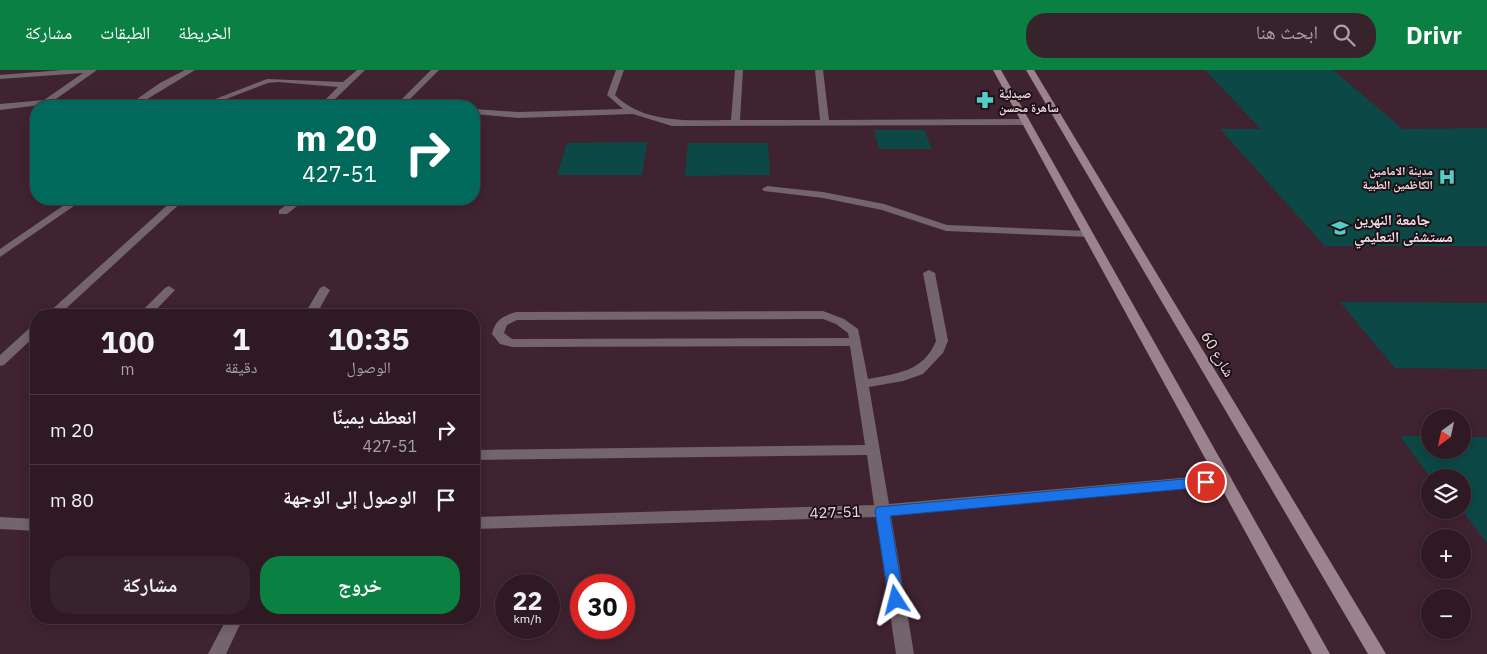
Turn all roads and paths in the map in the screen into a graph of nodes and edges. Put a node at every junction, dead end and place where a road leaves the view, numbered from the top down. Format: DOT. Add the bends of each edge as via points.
graph roads {
  1 [pos="93,70"];
  2 [pos="191,70"];
  3 [pos="361,70"];
  4 [pos="435,70"];
  5 [pos="620,70"];
  6 [pos="739,70"];
  7 [pos="819,70"];
  8 [pos="997,70"];
  9 [pos="1030,70"];
  10 [pos="0,77"];
  11 [pos="345,85"];
  12 [pos="49,100"];
  13 [pos="140,100"];
  14 [pos="217,100"];
  15 [pos="329,100"];
  16 [pos="405,100"];
  17 [pos="30,104"];
  18 [pos="0,107"];
  19 [pos="636,111"];
  20 [pos="480,112"];
  21 [pos="1026,122"];
  22 [pos="735,124"];
  23 [pos="825,124"];
  24 [pos="768,189"];
  25 [pos="70,205"];
  26 [pos="173,205"];
  27 [pos="293,205"];
  28 [pos="284,212"];
  29 [pos="1088,234"];
  30 [pos="0,254"];
  31 [pos="929,273"];
  32 [pos="169,290"];
  33 [pos="324,290"];
  34 [pos="59,309"];
  35 [pos="150,309"];
  36 [pos="313,309"];
  37 [pos="30,334"];
  38 [pos="856,342"];
  39 [pos="0,362"];
  40 [pos="862,384"];
  41 [pos="872,450"];
  42 [pos="480,455"];
  43 [pos="1225,480"];
  44 [pos="882,511"];
  45 [pos="0,524"];
  46 [pos="480,524"];
  47 [pos="30,525"];
  48 [pos="232,624"];
  49 [pos="1316,650"];
  50 [pos="218,654"];
  51 [pos="905,654"];
  52 [pos="1377,654"];
  1 -- 10 [label="street"];
  1 -- 12 [label="street"];
  2 -- 13 [label="street"];
  3 -- 11 [label="street"];
  4 -- 16 [label="street"];
  5 -- 19 [label="street" via="611,95 620,104"];
  6 -- 22 [label="street"];
  7 -- 23 [label="street"];
  8 -- 21 [label="street"];
  9 -- 52 [label="street, شارع 60"];
  11 -- 14 [label="street" via="267,81"];
  11 -- 15 [label="street"];
  17 -- 18 [label="street"];
  19 -- 20 [label="street" via="518,115"];
  19 -- 22 [label="street" via="672,123"];
  21 -- 23 [label="street"];
  21 -- 29 [label="street"];
  22 -- 23 [label="street"];
  24 -- 29 [label="street" via="823,195 884,207 946,228"];
  25 -- 30 [label="street"];
  26 -- 34 [label="street"];
  27 -- 28 [label="street"];
  29 -- 43 [label="street"];
  31 -- 40 [label="street" via="942,341 937,353 919,371"];
  32 -- 35 [label="street"];
  33 -- 36 [label="street"];
  37 -- 39 [label="street"];
  38 -- 38 [label="street" via="854,332 847,325 823,314 516,316 506,319 499,326 498,334 504,341 512,343"];
  38 -- 40 [label="street"];
  40 -- 41 [label="street"];
  41 -- 42 [label="street"];
  41 -- 44 [label="street"];
  43 -- 44 [label="street, 427-51"];
  43 -- 49 [label="street"];
  44 -- 46 [label="street, 427-51"];
  44 -- 51 [label="street"];
  45 -- 47 [label="street"];
  48 -- 50 [label="street"];
}
